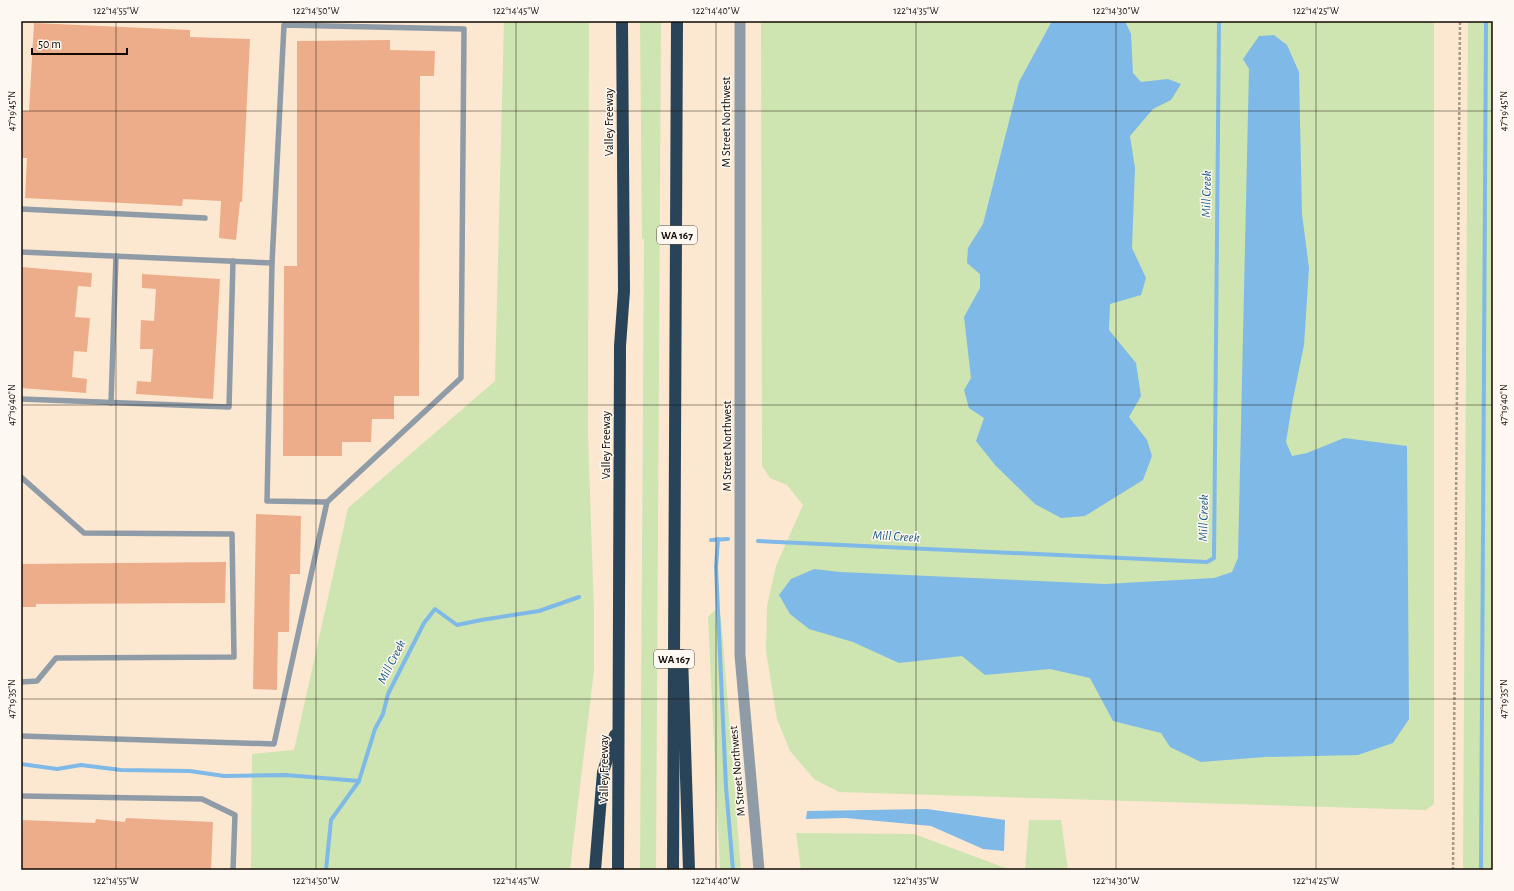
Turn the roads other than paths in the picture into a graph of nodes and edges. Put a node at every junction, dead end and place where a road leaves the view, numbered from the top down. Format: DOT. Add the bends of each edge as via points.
graph roads {
  1 [pos="622,21"];
  2 [pos="677,21"];
  3 [pos="740,21"];
  4 [pos="21,209"];
  5 [pos="205,218"];
  6 [pos="21,252"];
  7 [pos="116,256"];
  8 [pos="233,261"];
  9 [pos="272,263"];
  10 [pos="21,399"];
  11 [pos="112,403"];
  12 [pos="676,448"];
  13 [pos="21,477"];
  14 [pos="327,502"];
  15 [pos="21,682"];
  16 [pos="618,722"];
  17 [pos="21,736"];
  18 [pos="21,796"];
  19 [pos="233,870"];
  20 [pos="595,870"];
  21 [pos="618,870"];
  22 [pos="673,870"];
  23 [pos="689,870"];
  24 [pos="759,870"];
  1 -- 16 [label="highway, Valley Freeway" via="624,291 620,354"];
  2 -- 12 [label="highway, WA 167"];
  3 -- 24 [label="street, M Street Northwest" via="740,655"];
  4 -- 5 [label="lane"];
  6 -- 7 [label="lane"];
  7 -- 8 [label="lane"];
  7 -- 11 [label="lane"];
  8 -- 9 [label="lane"];
  8 -- 11 [label="lane" via="229,407"];
  9 -- 14 [label="lane" via="267,501"];
  9 -- 14 [label="lane" via="284,25 464,29 461,378"];
  10 -- 11 [label="lane"];
  12 -- 22 [label="highway, WA 167"];
  12 -- 23 [label="highway"];
  13 -- 15 [label="lane" via="84,533 232,534 234,657 56,658 38,680"];
  14 -- 17 [label="lane" via="274,744"];
  16 -- 20 [label="highway" via="603,772"];
  16 -- 21 [label="highway, Valley Freeway"];
  18 -- 19 [label="lane" via="202,800 235,815"];
}
